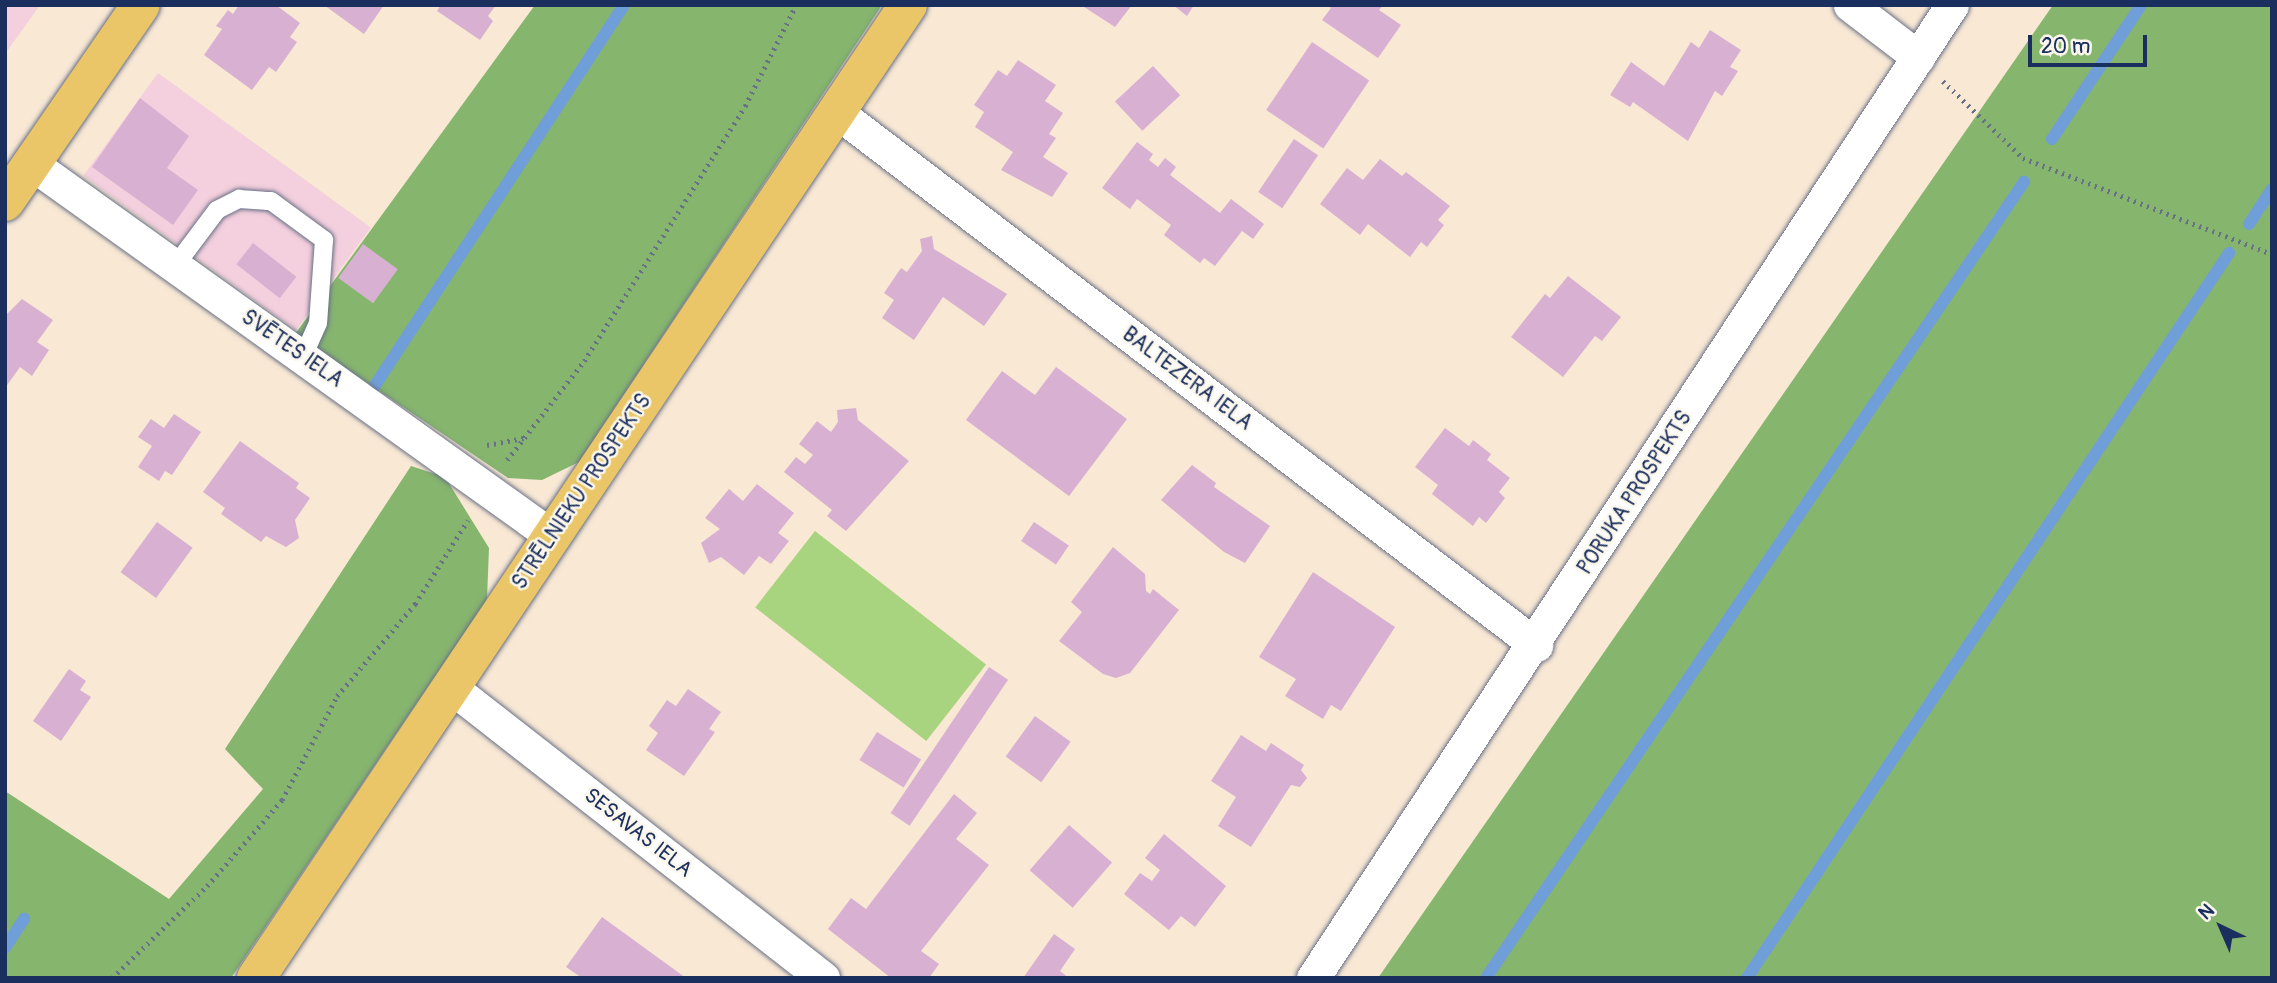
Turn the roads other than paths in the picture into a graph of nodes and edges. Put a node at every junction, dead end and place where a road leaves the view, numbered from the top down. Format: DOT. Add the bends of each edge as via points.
graph roads {
  1 [pos="141,5"];
  2 [pos="908,5"];
  3 [pos="1850,5"];
  4 [pos="1952,5"];
  5 [pos="1918,57"];
  6 [pos="838,113"];
  7 [pos="32,164"];
  8 [pos="5,202"];
  9 [pos="175,266"];
  10 [pos="303,357"];
  11 [pos="552,536"];
  12 [pos="1536,645"];
  13 [pos="452,688"];
  14 [pos="256,978"];
  15 [pos="823,978"];
  16 [pos="1313,978"];
  1 -- 7 [label="main road"];
  2 -- 6 [label="main road, STRĒLNIEKU PROSPEKTS"];
  3 -- 5 [label="street"];
  4 -- 5 [label="street, PORUKA PROSPEKTS"];
  5 -- 12 [label="street, PORUKA PROSPEKTS"];
  6 -- 11 [label="main road, STRĒLNIEKU PROSPEKTS"];
  6 -- 12 [label="street, BALTEZERA IELA"];
  7 -- 8 [label="main road"];
  7 -- 9 [label="street, SVĒTES IELA"];
  9 -- 10 [label="street, SVĒTES IELA"];
  9 -- 10 [label="lane" via="217,210 239,200 271,201 324,240 318,323"];
  10 -- 11 [label="street, SVĒTES IELA"];
  11 -- 13 [label="main road, STRĒLNIEKU PROSPEKTS"];
  12 -- 16 [label="street, PORUKA PROSPEKTS"];
  13 -- 14 [label="main road, STRĒLNIEKU PROSPEKTS"];
  13 -- 15 [label="street, SESAVAS IELA"];
}
